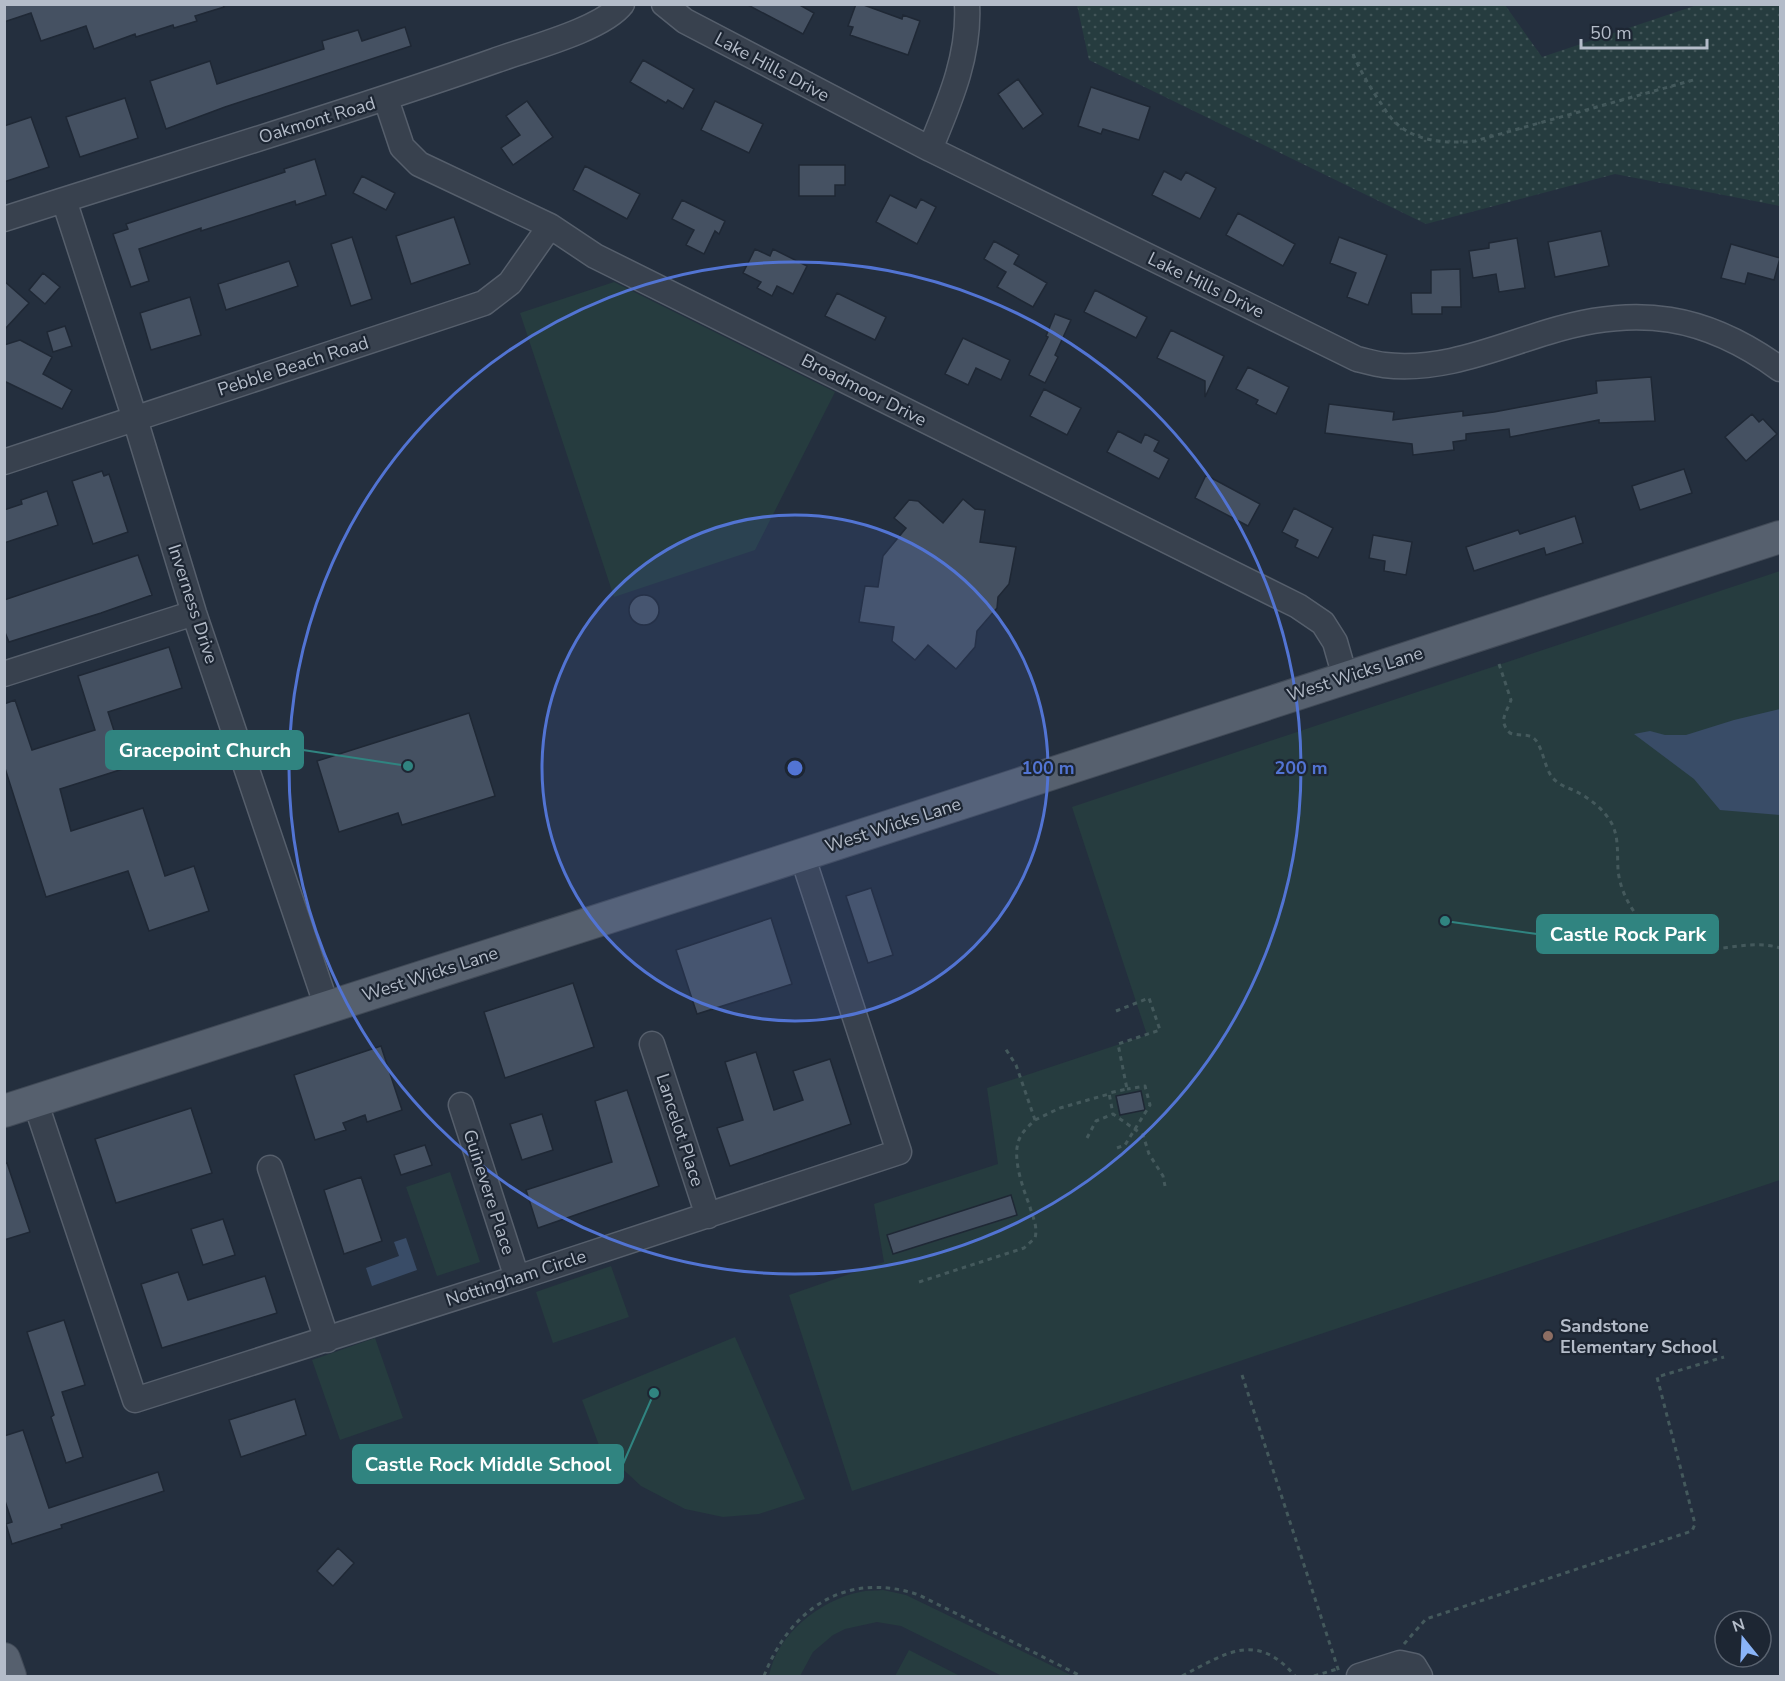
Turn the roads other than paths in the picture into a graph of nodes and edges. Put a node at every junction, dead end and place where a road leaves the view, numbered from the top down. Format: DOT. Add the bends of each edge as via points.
graph roads {
  1 [pos="622,4"];
  2 [pos="664,4"];
  3 [pos="967,4"];
  4 [pos="386,99"];
  5 [pos="930,149"];
  6 [pos="64,200"];
  7 [pos="4,219"];
  8 [pos="550,226"];
  9 [pos="1780,369"];
  10 [pos="135,419"];
  11 [pos="4,462"];
  12 [pos="1780,537"];
  13 [pos="194,613"];
  14 [pos="4,674"];
  15 [pos="1345,677"];
  16 [pos="802,855"];
  17 [pos="327,1007"];
  18 [pos="652,1044"];
  19 [pos="35,1101"];
  20 [pos="461,1105"];
  21 [pos="4,1111"];
  22 [pos="270,1168"];
  23 [pos="708,1216"];
  24 [pos="517,1278"];
  25 [pos="327,1340"];
  26 [pos="4,1659"];
  27 [pos="1410,1670"];
  28 [pos="1348,1673"];
  29 [pos="10,1677"];
  1 -- 4 [label="street, Oakmont Road" via="616,12 584,28"];
  2 -- 5 [label="street, Lake Hills Drive" via="685,21"];
  3 -- 5 [label="street" via="964,58"];
  4 -- 6 [label="street, Oakmont Road"];
  4 -- 8 [label="street, Broadmoor Drive" via="402,147 419,164"];
  5 -- 9 [label="street, Lake Hills Drive" via="1357,358 1383,365 1436,364 1551,330 1628,316 1698,325 1752,349"];
  6 -- 7 [label="street, Oakmont Road"];
  6 -- 10 [label="street, Inverness Drive"];
  8 -- 10 [label="street, Pebble Beach Road" via="510,283 484,303"];
  8 -- 15 [label="street, Broadmoor Drive" via="595,256 1298,606 1323,623 1335,642"];
  10 -- 11 [label="street, Pebble Beach Road"];
  10 -- 13 [label="street, Inverness Drive"];
  12 -- 15 [label="main road, West Wicks Lane"];
  13 -- 14 [label="street"];
  13 -- 17 [label="street, Inverness Drive"];
  15 -- 16 [label="main road, West Wicks Lane"];
  16 -- 17 [label="main road, West Wicks Lane"];
  16 -- 23 [label="street, Nottingham Circle" via="899,1152"];
  17 -- 19 [label="main road, West Wicks Lane"];
  18 -- 23 [label="street, Lancelot Place"];
  19 -- 21 [label="main road, West Wicks Lane"];
  19 -- 25 [label="street, Nottingham Circle" via="135,1400"];
  20 -- 24 [label="street, Guinevere Place"];
  22 -- 25 [label="street"];
  23 -- 24 [label="street, Nottingham Circle"];
  24 -- 25 [label="street, Nottingham Circle"];
  26 -- 29 [label="main road"];
  27 -- 28 [label="street"];
}
